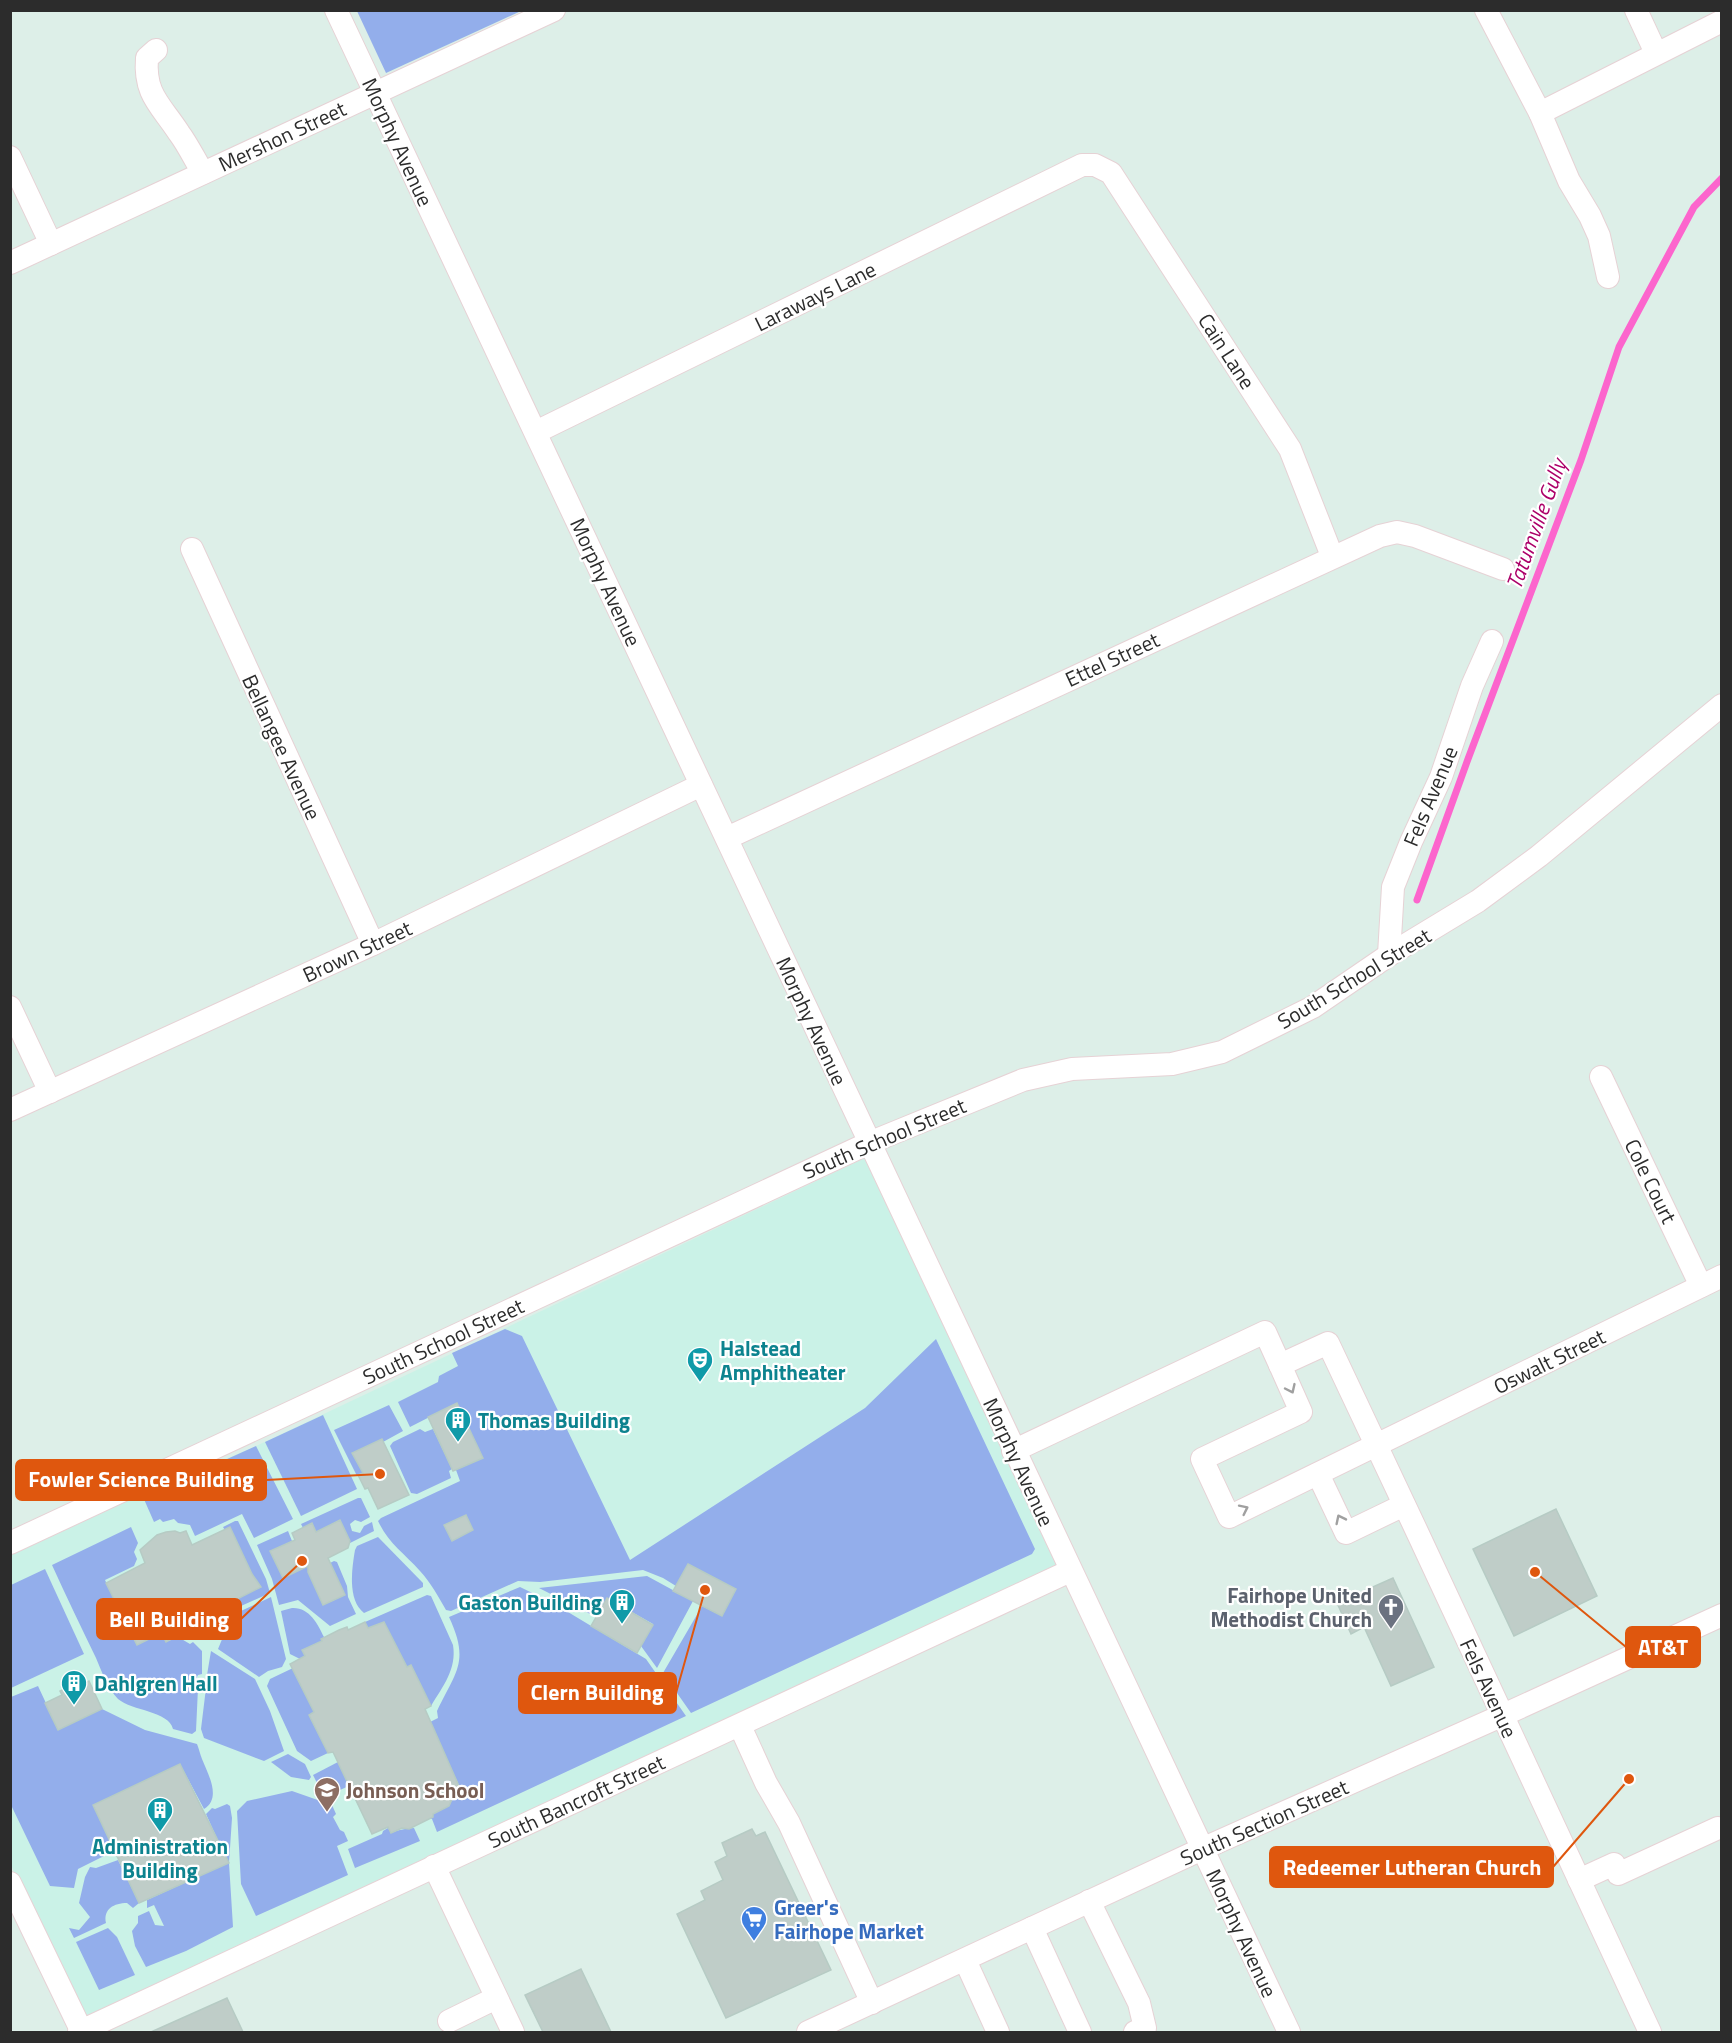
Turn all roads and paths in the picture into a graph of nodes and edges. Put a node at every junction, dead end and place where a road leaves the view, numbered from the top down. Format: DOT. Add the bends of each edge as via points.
graph roads {
  1 [pos="336,10"];
  2 [pos="555,10"];
  3 [pos="1486,10"];
  4 [pos="1636,10"];
  5 [pos="1722,21"];
  6 [pos="156,50"];
  7 [pos="1656,53"];
  8 [pos="375,92"];
  9 [pos="1540,113"];
  10 [pos="10,157"];
  11 [pos="1095,165"];
  12 [pos="203,173"];
  13 [pos="51,244"];
  14 [pos="10,263"];
  15 [pos="1608,277"];
  16 [pos="536,432"];
  17 [pos="192,549"];
  18 [pos="1332,556"];
  19 [pos="1503,569"];
  20 [pos="1492,641"];
  21 [pos="1722,705"];
  22 [pos="701,785"];
  23 [pos="727,838"];
  24 [pos="373,944"];
  25 [pos="1389,956"];
  26 [pos="10,1007"];
  27 [pos="1600,1077"];
  28 [pos="50,1092"];
  29 [pos="10,1110"];
  30 [pos="869,1143"];
  31 [pos="1711,1281"];
  32 [pos="1280,1365"];
  33 [pos="1377,1446"];
  34 [pos="1013,1451"];
  35 [pos="1317,1474"];
  36 [pos="1404,1505"];
  37 [pos="10,1543"];
  38 [pos="1070,1571"];
  39 [pos="1722,1614"];
  40 [pos="1502,1716"];
  41 [pos="740,1726"];
  42 [pos="1718,1828"];
  43 [pos="1202,1849"];
  44 [pos="434,1866"];
  45 [pos="1579,1880"];
  46 [pos="10,1883"];
  47 [pos="1089,1901"];
  48 [pos="1032,1928"];
  49 [pos="965,1960"];
  50 [pos="496,1998"];
  51 [pos="872,2003"];
  52 [pos="449,2021"];
  53 [pos="81,2032"];
  54 [pos="513,2032"];
  55 [pos="808,2032"];
  56 [pos="998,2032"];
  57 [pos="1080,2032"];
  58 [pos="1135,2032"];
  59 [pos="1289,2032"];
  60 [pos="1650,2032"];
  1 -- 8 [label="street, Morphy Avenue"];
  2 -- 8 [label="street, Mershon Street"];
  3 -- 9 [label="street"];
  4 -- 7 [label="street"];
  5 -- 7 [label="street"];
  6 -- 12 [label="street" via="147,58 146,74 153,96"];
  7 -- 9 [label="street"];
  8 -- 12 [label="street, Mershon Street"];
  8 -- 16 [label="street, Morphy Avenue"];
  9 -- 15 [label="street" via="1569,181 1599,236"];
  10 -- 13 [label="street"];
  11 -- 16 [label="street, Laraways Lane" via="1082,165"];
  11 -- 18 [label="street, Cain Lane" via="1111,173 1290,449"];
  12 -- 13 [label="street, Mershon Street"];
  13 -- 14 [label="street, Mershon Street"];
  16 -- 22 [label="street, Morphy Avenue"];
  17 -- 24 [label="street, Bellangee Avenue"];
  18 -- 19 [label="street, Ettel Street" via="1397,532"];
  18 -- 23 [label="street, Ettel Street"];
  20 -- 25 [label="street, Fels Avenue" via="1441,777 1393,887"];
  21 -- 25 [label="street, South School Street" via="1539,856 1478,901"];
  22 -- 23 [label="street, Morphy Avenue"];
  22 -- 24 [label="street, Brown Street"];
  23 -- 30 [label="street, Morphy Avenue"];
  24 -- 28 [label="street, Brown Street"];
  25 -- 30 [label="street, South School Street" via="1313,1007 1222,1052 1172,1064 1072,1069 1023,1080"];
  26 -- 28 [label="street"];
  27 -- 31 [label="street, Cole Court"];
  28 -- 29 [label="street, Brown Street"];
  30 -- 34 [label="street, Morphy Avenue"];
  30 -- 37 [label="street, South School Street"];
  31 -- 33 [label="street, Oswalt Street"];
  32 -- 33 [label="street, Fels Avenue" via="1328,1343"];
  32 -- 34 [label="street" via="1265,1332"];
  32 -- 35 [label="street, Oswalt Street, one-way" via="1301,1412 1202,1459 1228,1517"];
  33 -- 35 [label="street, Oswalt Street"];
  33 -- 36 [label="street, Fels Avenue"];
  34 -- 38 [label="street, Morphy Avenue"];
  36 -- 35 [label="street, one-way" via="1346,1533"];
  36 -- 40 [label="street, Fels Avenue"];
  38 -- 41 [label="street, South Bancroft Street"];
  38 -- 43 [label="street, Morphy Avenue"];
  39 -- 40 [label="street, South Section Street"];
  40 -- 43 [label="street, South Section Street"];
  40 -- 45 [label="street, Fels Avenue"];
  41 -- 44 [label="street, South Bancroft Street"];
  41 -- 51 [label="street"];
  42 -- 45 [label="street" via="1618,1874 1614,1864"];
  43 -- 47 [label="street, South Section Street"];
  43 -- 59 [label="street, Morphy Avenue"];
  44 -- 50 [label="street"];
  44 -- 53 [label="street, South Bancroft Street"];
  45 -- 60 [label="street, Fels Avenue"];
  46 -- 53 [label="street"];
  47 -- 48 [label="street, South Section Street"];
  47 -- 58 [label="street" via="1139,2003 1145,2028"];
  48 -- 49 [label="street, South Section Street"];
  48 -- 57 [label="street"];
  49 -- 51 [label="street, South Section Street"];
  49 -- 56 [label="street"];
  50 -- 52 [label="street"];
  50 -- 54 [label="street"];
  51 -- 55 [label="street, South Section Street"];
}
